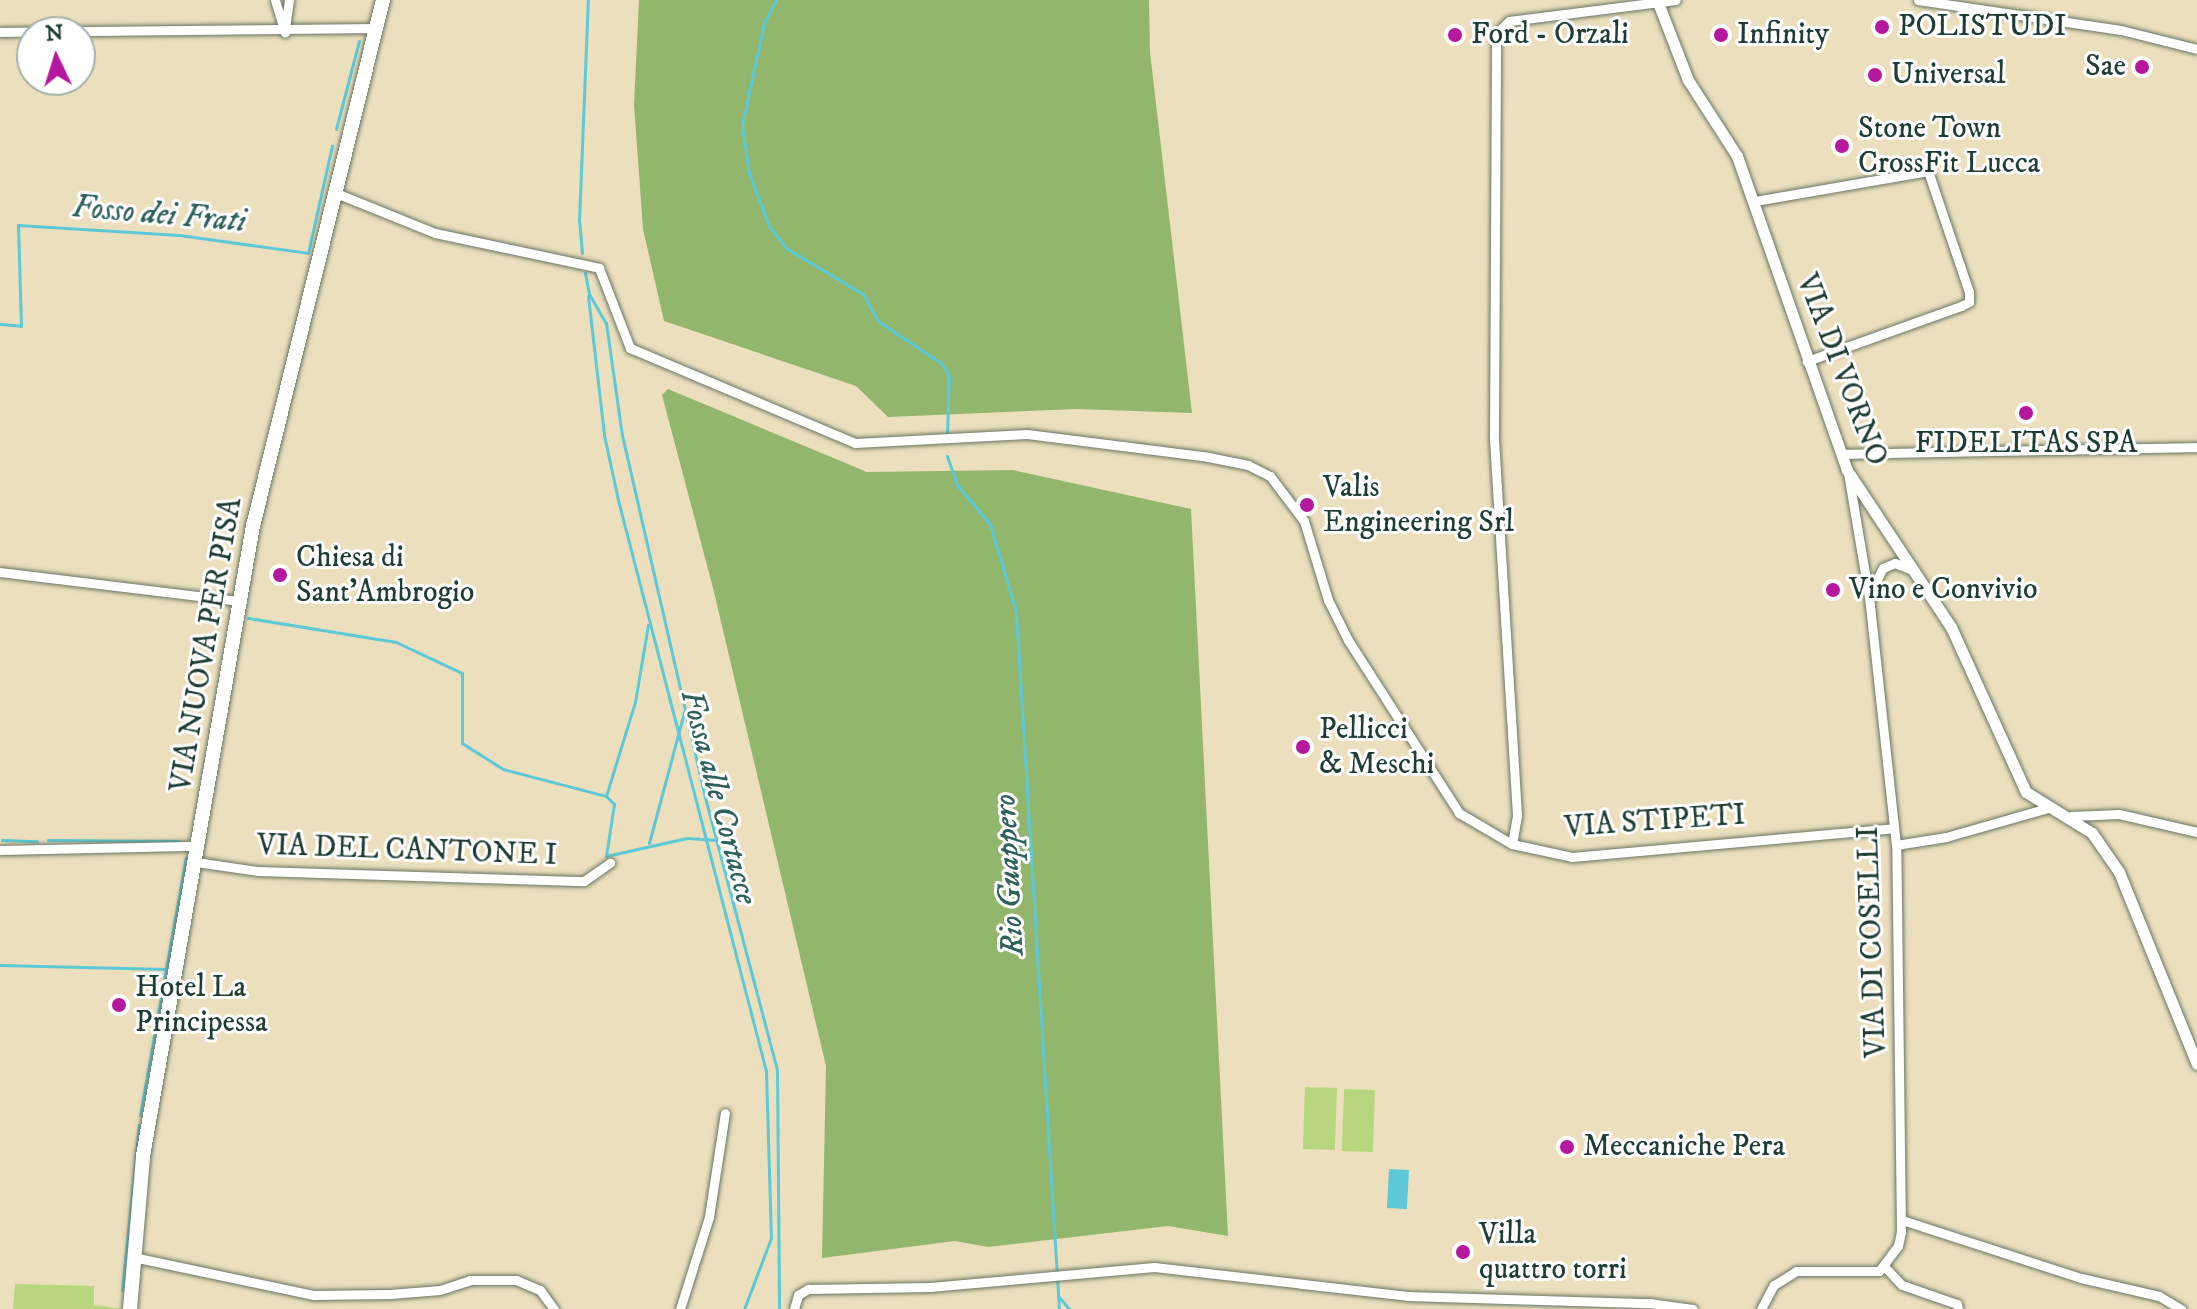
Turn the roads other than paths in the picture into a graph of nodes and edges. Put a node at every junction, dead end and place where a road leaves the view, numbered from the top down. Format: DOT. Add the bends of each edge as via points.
graph roads {
  1 [pos="275,0"];
  2 [pos="289,0"];
  3 [pos="383,0"];
  4 [pos="1676,0"];
  5 [pos="1918,0"];
  6 [pos="1658,2"];
  7 [pos="374,28"];
  8 [pos="0,32"];
  9 [pos="285,32"];
  10 [pos="2197,49"];
  11 [pos="336,193"];
  12 [pos="1755,201"];
  13 [pos="1807,361"];
  14 [pos="2197,447"];
  15 [pos="1841,454"];
  16 [pos="1847,470"];
  17 [pos="0,572"];
  18 [pos="1918,573"];
  19 [pos="1869,597"];
  20 [pos="240,601"];
  21 [pos="2051,807"];
  22 [pos="2071,816"];
  23 [pos="1894,828"];
  24 [pos="2197,832"];
  25 [pos="1512,844"];
  26 [pos="1896,845"];
  27 [pos="198,846"];
  28 [pos="0,850"];
  29 [pos="196,862"];
  30 [pos="610,863"];
  31 [pos="2197,1064"];
  32 [pos="725,1113"];
  33 [pos="1902,1220"];
  34 [pos="133,1257"];
  35 [pos="1884,1266"];
  36 [pos="1958,1307"];
  37 [pos="130,1309"];
  38 [pos="554,1309"];
  39 [pos="680,1309"];
  40 [pos="794,1309"];
  41 [pos="1693,1309"];
  42 [pos="1761,1309"];
  43 [pos="2181,1309"];
  1 -- 9 [label="street"];
  2 -- 9 [label="street"];
  3 -- 7 [label="main road, VIA NUOVA PER PISA"];
  4 -- 6 [label="street"];
  5 -- 10 [label="street" via="2121,30"];
  6 -- 12 [label="street, VIA DI VORNO" via="1688,80 1737,156"];
  6 -- 25 [label="street" via="1509,21 1496,34 1494,437 1517,815"];
  7 -- 9 [label="street"];
  7 -- 11 [label="main road, VIA NUOVA PER PISA"];
  8 -- 9 [label="street"];
  11 -- 20 [label="main road, VIA NUOVA PER PISA" via="259,495"];
  11 -- 25 [label="street, VIA STIPETI" via="435,233 599,268 630,348 855,443 1036,435 1248,465 1270,476 1297,508 1328,600 1348,640 1459,813"];
  12 -- 13 [label="street, VIA DI VORNO"];
  12 -- 13 [label="street" via="1928,171 1969,292 1969,302 1961,306"];
  13 -- 15 [label="street, VIA DI VORNO"];
  14 -- 15 [label="street"];
  15 -- 16 [label="street, VIA DI VORNO"];
  16 -- 18 [label="street, VIA DI VORNO"];
  16 -- 19 [label="street, VIA DI COSELLI"];
  17 -- 20 [label="street"];
  18 -- 19 [label="street" via="1895,563 1883,568"];
  18 -- 21 [label="street, VIA DI VORNO" via="1984,691 2019,780 2026,792"];
  19 -- 23 [label="street, VIA DI COSELLI"];
  20 -- 27 [label="main road, VIA NUOVA PER PISA"];
  21 -- 22 [label="street, VIA DI VORNO"];
  21 -- 26 [label="street" via="1946,837"];
  22 -- 24 [label="street" via="2119,814"];
  22 -- 31 [label="street, VIA DI VORNO" via="2092,833 2119,872"];
  23 -- 25 [label="street, VIA STIPETI" via="1572,857"];
  23 -- 26 [label="street, VIA DI COSELLI"];
  26 -- 33 [label="street, VIA DI COSELLI"];
  27 -- 28 [label="street"];
  27 -- 29 [label="main road, VIA NUOVA PER PISA"];
  29 -- 30 [label="street, VIA DEL CANTONE I" via="258,871 584,881"];
  29 -- 34 [label="main road, VIA NUOVA PER PISA" via="143,1156"];
  32 -- 39 [label="street" via="709,1217"];
  33 -- 35 [label="street, VIA DI COSELLI" via="1898,1246"];
  33 -- 43 [label="street" via="2081,1278 2159,1296"];
  34 -- 37 [label="main road, VIA NUOVA PER PISA"];
  34 -- 38 [label="street" via="314,1295 390,1294 440,1290 470,1280 516,1280 540,1290"];
  35 -- 36 [label="street" via="1902,1285"];
  35 -- 42 [label="street" via="1872,1274 1796,1271 1774,1285"];
  40 -- 41 [label="street" via="798,1295 808,1289 930,1287 1154,1267 1263,1275 1359,1291"];
}
